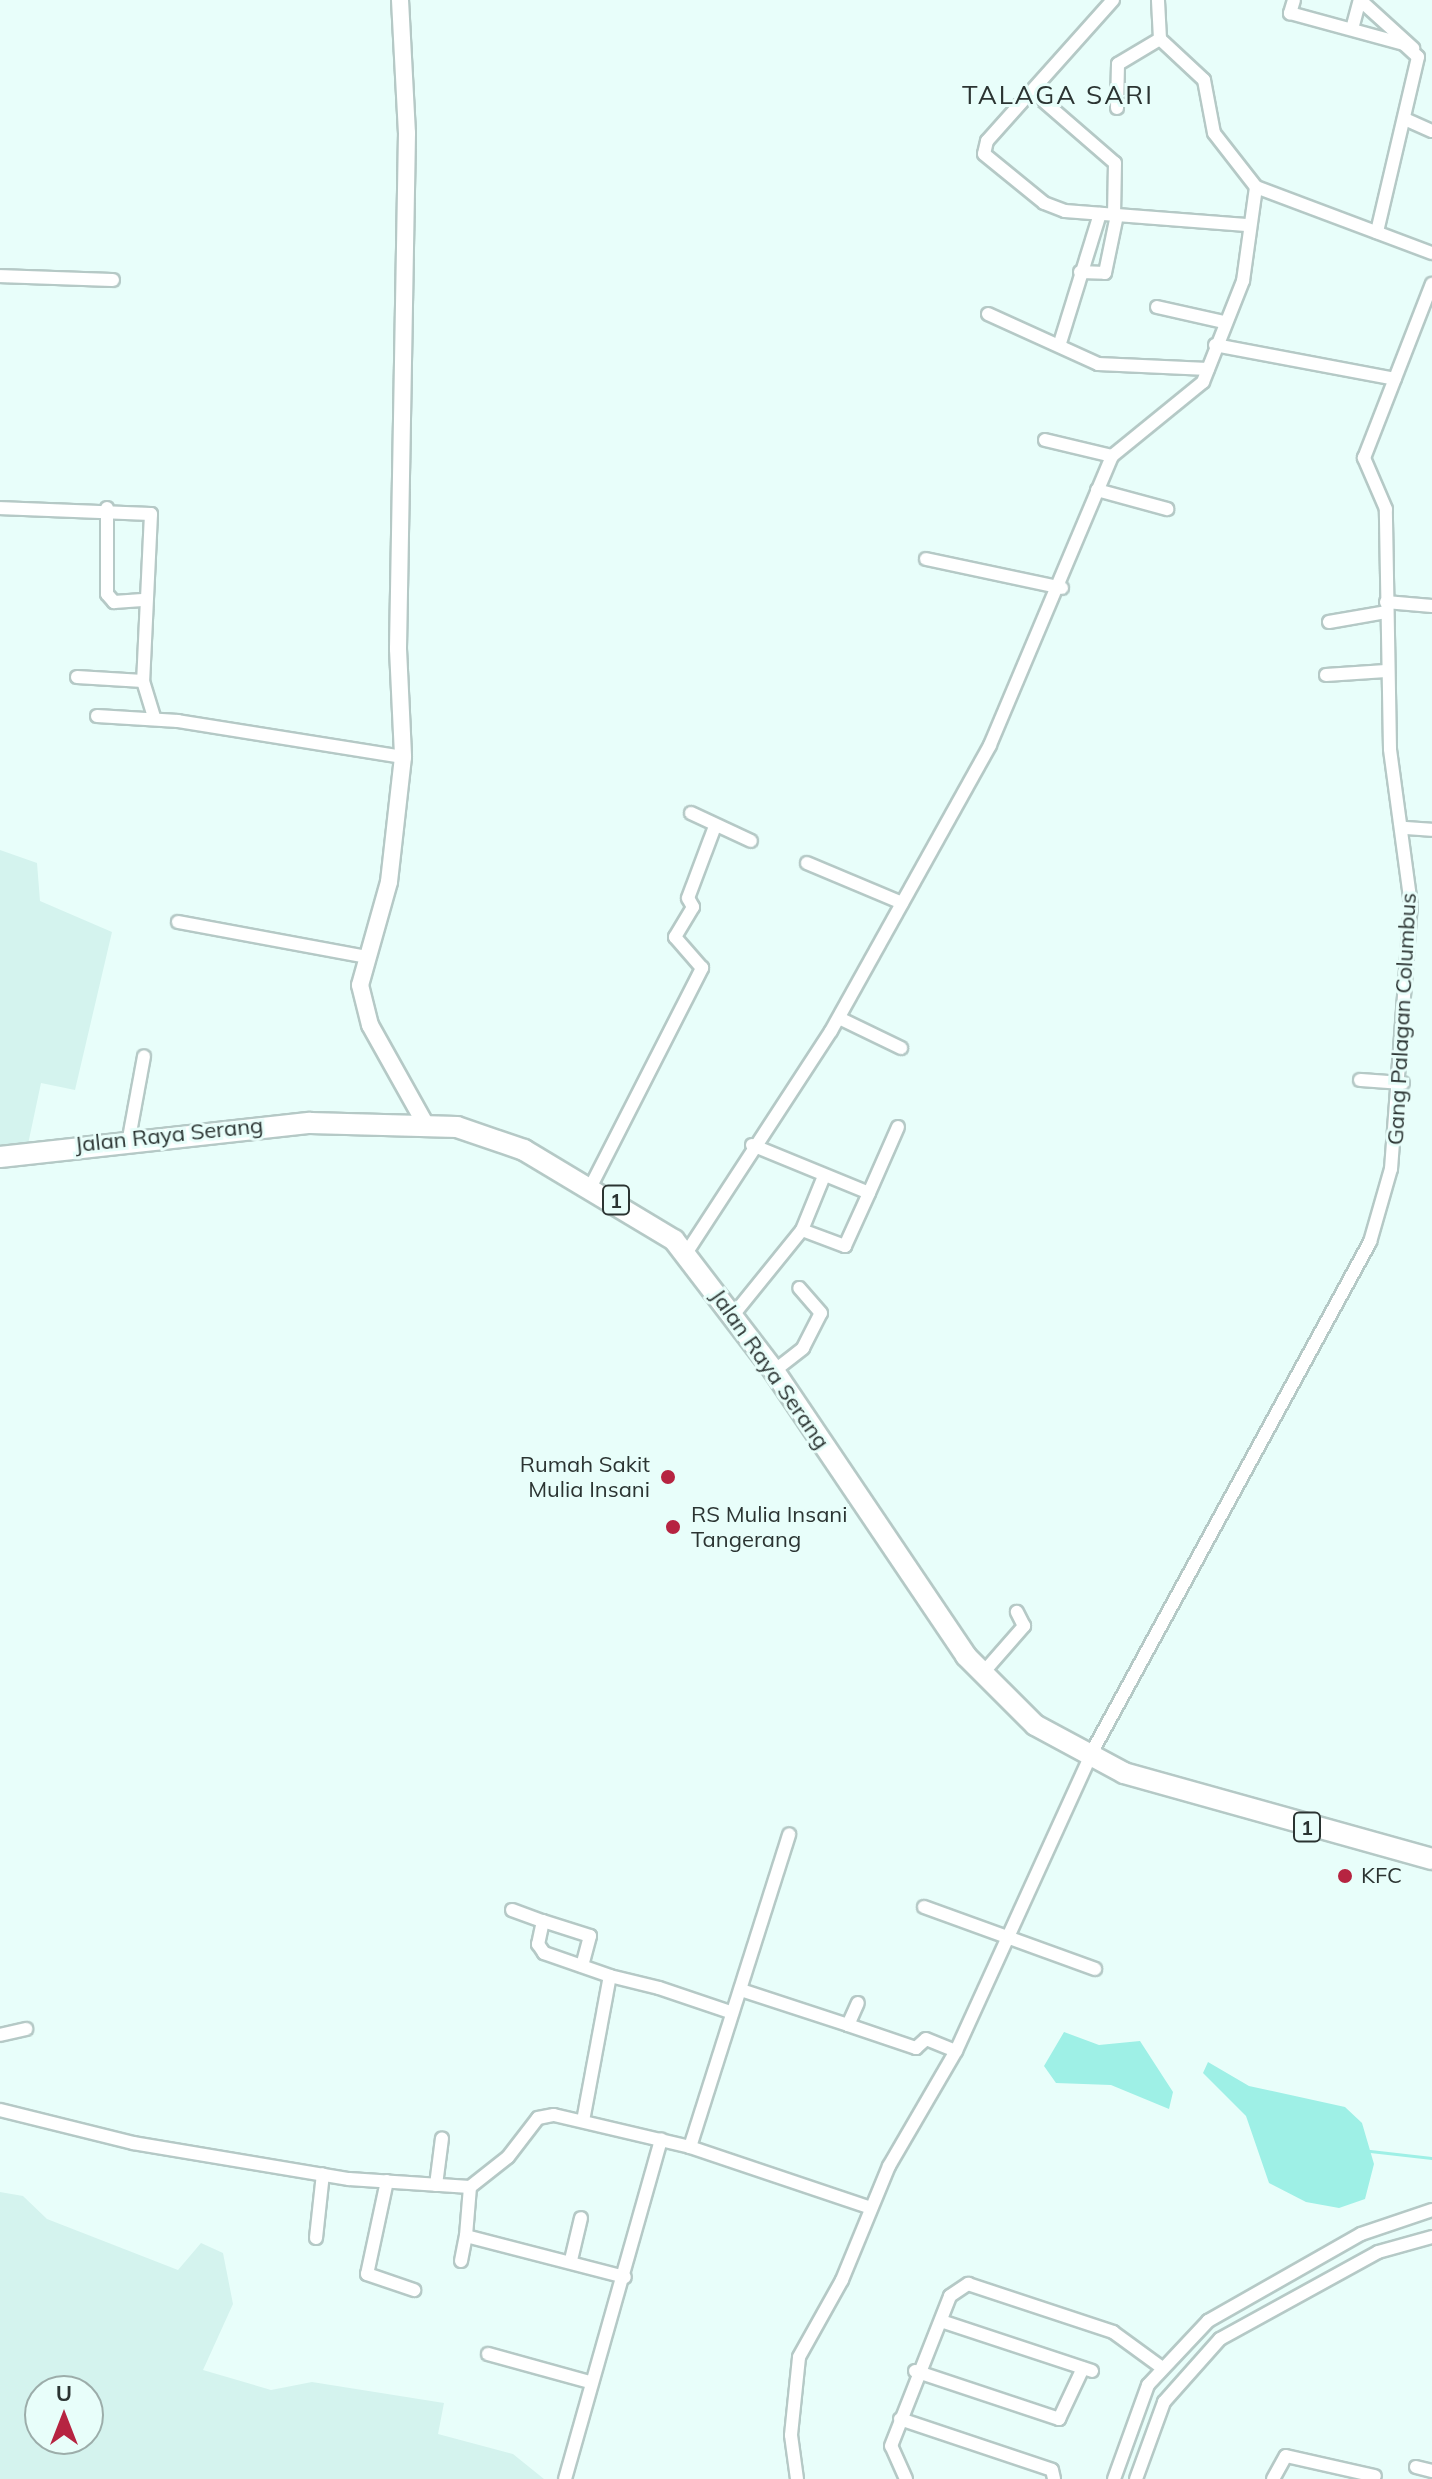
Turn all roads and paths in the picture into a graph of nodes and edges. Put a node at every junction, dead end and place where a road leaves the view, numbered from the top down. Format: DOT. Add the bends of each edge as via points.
graph roads {
  1 [pos="400,0"];
  2 [pos="1113,0"];
  3 [pos="1158,0"];
  4 [pos="1294,0"];
  5 [pos="1360,0"];
  6 [pos="1352,29"];
  7 [pos="1160,39"];
  8 [pos="1413,49"];
  9 [pos="1033,92"];
  10 [pos="1117,108"];
  11 [pos="1407,120"];
  12 [pos="1432,131"];
  13 [pos="1256,187"];
  14 [pos="1110,215"];
  15 [pos="1249,225"];
  16 [pos="1377,232"];
  17 [pos="1432,253"];
  18 [pos="1080,272"];
  19 [pos="0,276"];
  20 [pos="113,280"];
  21 [pos="1432,284"];
  22 [pos="1157,307"];
  23 [pos="988,314"];
  24 [pos="1224,322"];
  25 [pos="1060,343"];
  26 [pos="1215,345"];
  27 [pos="1208,369"];
  28 [pos="1395,379"];
  29 [pos="1045,440"];
  30 [pos="1112,456"];
  31 [pos="1097,490"];
  32 [pos="0,508"];
  33 [pos="107,508"];
  34 [pos="1167,509"];
  35 [pos="926,559"];
  36 [pos="1062,588"];
  37 [pos="146,600"];
  38 [pos="1432,606"];
  39 [pos="1386,607"];
  40 [pos="1329,622"];
  41 [pos="1386,671"];
  42 [pos="1326,675"];
  43 [pos="77,677"];
  44 [pos="143,681"];
  45 [pos="97,716"];
  46 [pos="154,718"];
  47 [pos="403,757"];
  48 [pos="691,813"];
  49 [pos="715,826"];
  50 [pos="1405,828"];
  51 [pos="1432,830"];
  52 [pos="751,841"];
  53 [pos="807,863"];
  54 [pos="902,903"];
  55 [pos="178,922"];
  56 [pos="366,957"];
  57 [pos="839,1018"];
  58 [pos="901,1048"];
  59 [pos="144,1056"];
  60 [pos="1360,1080"];
  61 [pos="1403,1083"];
  62 [pos="426,1125"];
  63 [pos="898,1127"];
  64 [pos="129,1138"];
  65 [pos="752,1145"];
  66 [pos="0,1157"];
  67 [pos="824,1176"];
  68 [pos="591,1186"];
  69 [pos="869,1193"];
  70 [pos="802,1230"];
  71 [pos="685,1255"];
  72 [pos="799,1288"];
  73 [pos="734,1314"];
  74 [pos="774,1371"];
  75 [pos="1017,1612"];
  76 [pos="982,1674"];
  77 [pos="1091,1755"];
  78 [pos="789,1834"];
  79 [pos="1432,1859"];
  80 [pos="924,1907"];
  81 [pos="512,1910"];
  82 [pos="543,1921"];
  83 [pos="1005,1939"];
  84 [pos="582,1966"];
  85 [pos="1095,1969"];
  86 [pos="610,1976"];
  87 [pos="741,1990"];
  88 [pos="858,2003"];
  89 [pos="730,2012"];
  90 [pos="848,2025"];
  91 [pos="26,2029"];
  92 [pos="0,2035"];
  93 [pos="956,2051"];
  94 [pos="0,2110"];
  95 [pos="583,2121"];
  96 [pos="442,2138"];
  97 [pos="661,2139"];
  98 [pos="690,2147"];
  99 [pos="323,2174"];
  100 [pos="387,2181"];
  101 [pos="436,2185"];
  102 [pos="470,2187"];
  103 [pos="871,2208"];
  104 [pos="1432,2210"];
  105 [pos="581,2218"];
  106 [pos="466,2236"];
  107 [pos="1432,2237"];
  108 [pos="316,2238"];
  109 [pos="571,2260"];
  110 [pos="461,2261"];
  111 [pos="625,2277"];
  112 [pos="414,2290"];
  113 [pos="941,2321"];
  114 [pos="1208,2321"];
  115 [pos="1220,2339"];
  116 [pos="488,2354"];
  117 [pos="1161,2367"];
  118 [pos="915,2371"];
  119 [pos="590,2382"];
  120 [pos="900,2419"];
  121 [pos="1416,2467"];
  122 [pos="1432,2471"];
  123 [pos="1375,2476"];
  124 [pos="909,2478"];
  125 [pos="565,2479"];
  126 [pos="797,2479"];
  127 [pos="1054,2479"];
  128 [pos="1114,2479"];
  129 [pos="1136,2479"];
  130 [pos="1273,2479"];
  1 -- 47 [label="street" via="407,133 400,324"];
  2 -- 9 [label="street"];
  3 -- 7 [label="street"];
  4 -- 6 [label="street" via="1290,13"];
  5 -- 6 [label="street"];
  5 -- 8 [label="street" via="1403,32"];
  6 -- 8 [label="street"];
  7 -- 10 [label="street" via="1117,66"];
  7 -- 13 [label="street" via="1204,80 1214,133"];
  8 -- 11 [label="street" via="1417,79"];
  9 -- 14 [label="street" via="1115,163"];
  9 -- 14 [label="street" via="984,154 1044,203"];
  11 -- 12 [label="street"];
  11 -- 16 [label="street"];
  13 -- 15 [label="street"];
  13 -- 16 [label="street"];
  14 -- 15 [label="street"];
  14 -- 18 [label="street"];
  14 -- 18 [label="street" via="1105,273"];
  15 -- 24 [label="street" via="1243,281"];
  16 -- 17 [label="street"];
  18 -- 25 [label="street"];
  19 -- 20 [label="street"];
  21 -- 28 [label="street, Gang Palagan Columbus"];
  22 -- 24 [label="street"];
  23 -- 25 [label="street"];
  24 -- 26 [label="street"];
  25 -- 27 [label="street" via="1098,364"];
  26 -- 27 [label="street"];
  26 -- 28 [label="street"];
  27 -- 30 [label="street" via="1193,395"];
  28 -- 39 [label="street, Gang Palagan Columbus" via="1364,458 1384,494"];
  29 -- 30 [label="street"];
  30 -- 31 [label="street"];
  31 -- 34 [label="street"];
  31 -- 36 [label="street"];
  32 -- 33 [label="street"];
  33 -- 37 [label="street" via="107,594 114,602"];
  33 -- 37 [label="street" via="151,514"];
  35 -- 36 [label="street"];
  36 -- 54 [label="street" via="990,745"];
  37 -- 44 [label="street"];
  38 -- 39 [label="street"];
  39 -- 40 [label="street"];
  39 -- 41 [label="street, Gang Palagan Columbus"];
  41 -- 42 [label="street"];
  41 -- 50 [label="street, Gang Palagan Columbus" via="1395,806"];
  43 -- 44 [label="street"];
  44 -- 46 [label="street"];
  45 -- 46 [label="street"];
  46 -- 47 [label="street"];
  47 -- 56 [label="street" via="389,882"];
  48 -- 49 [label="street"];
  49 -- 52 [label="street"];
  49 -- 68 [label="street" via="689,897 693,907 675,937 702,968"];
  50 -- 51 [label="street"];
  50 -- 61 [label="street, Gang Palagan Columbus" via="1411,905"];
  53 -- 54 [label="street"];
  54 -- 57 [label="street"];
  55 -- 56 [label="street"];
  56 -- 62 [label="street" via="360,985 370,1025"];
  57 -- 58 [label="street"];
  57 -- 65 [label="street"];
  59 -- 64 [label="street"];
  60 -- 61 [label="street"];
  61 -- 77 [label="street, Gang Palagan Columbus" via="1399,1135 1370,1242"];
  62 -- 64 [label="highway, Jalan Raya Serang / 1" via="310,1123"];
  62 -- 68 [label="highway, Jalan Raya Serang / 1" via="481,1131"];
  63 -- 69 [label="street"];
  64 -- 66 [label="highway, Jalan Raya Serang / 1"];
  65 -- 67 [label="street"];
  65 -- 71 [label="street"];
  67 -- 69 [label="street"];
  67 -- 70 [label="street"];
  68 -- 71 [label="highway, Jalan Raya Serang / 1"];
  69 -- 70 [label="street" via="845,1246"];
  70 -- 73 [label="street"];
  71 -- 73 [label="highway, Jalan Raya Serang / 1"];
  72 -- 74 [label="street" via="821,1313 803,1348"];
  73 -- 74 [label="highway, Jalan Raya Serang / 1"];
  74 -- 76 [label="highway, Jalan Raya Serang / 1"];
  75 -- 76 [label="street" via="1024,1626"];
  76 -- 77 [label="highway, Jalan Raya Serang / 1" via="1003,1699"];
  77 -- 79 [label="highway, 1" via="1184,1791"];
  77 -- 83 [label="street, Gang Palagan Columbus"];
  78 -- 87 [label="street"];
  80 -- 83 [label="street"];
  81 -- 82 [label="street"];
  82 -- 84 [label="street" via="539,1950"];
  82 -- 84 [label="street" via="590,1936"];
  83 -- 85 [label="street"];
  83 -- 93 [label="street, Gang Palagan Columbus"];
  84 -- 86 [label="street"];
  86 -- 89 [label="street"];
  86 -- 95 [label="street"];
  87 -- 89 [label="street"];
  87 -- 90 [label="street"];
  88 -- 90 [label="street"];
  89 -- 98 [label="street"];
  90 -- 93 [label="street" via="916,2048 926,2039"];
  91 -- 92 [label="street"];
  93 -- 103 [label="street, Gang Palagan Columbus"];
  94 -- 99 [label="street" via="133,2143"];
  95 -- 97 [label="street"];
  95 -- 102 [label="street" via="538,2118 508,2157"];
  96 -- 101 [label="street"];
  97 -- 98 [label="street"];
  97 -- 111 [label="street"];
  98 -- 103 [label="street"];
  99 -- 100 [label="street"];
  99 -- 108 [label="street"];
  100 -- 101 [label="street"];
  100 -- 112 [label="street" via="367,2274"];
  101 -- 102 [label="street"];
  102 -- 106 [label="street"];
  103 -- 126 [label="street, Gang Palagan Columbus" via="799,2357 792,2392"];
  104 -- 114 [label="street" via="1361,2234"];
  105 -- 109 [label="street"];
  106 -- 109 [label="street"];
  106 -- 110 [label="street"];
  107 -- 115 [label="street" via="1378,2252"];
  109 -- 111 [label="street"];
  111 -- 119 [label="street"];
  113 -- 117 [label="street" via="950,2296 968,2284 1113,2332"];
  113 -- 118 [label="street"];
  113 -- 118 [label="street" via="1088,2370 1059,2419"];
  114 -- 115 [label="street"];
  114 -- 117 [label="street"];
  115 -- 129 [label="street" via="1164,2402"];
  116 -- 119 [label="street"];
  117 -- 128 [label="street" via="1127,2428"];
  118 -- 120 [label="street"];
  119 -- 125 [label="street"];
  120 -- 124 [label="street" via="891,2446"];
  120 -- 127 [label="street" via="1052,2470"];
  121 -- 122 [label="street"];
  123 -- 130 [label="street" via="1286,2456"];
}
